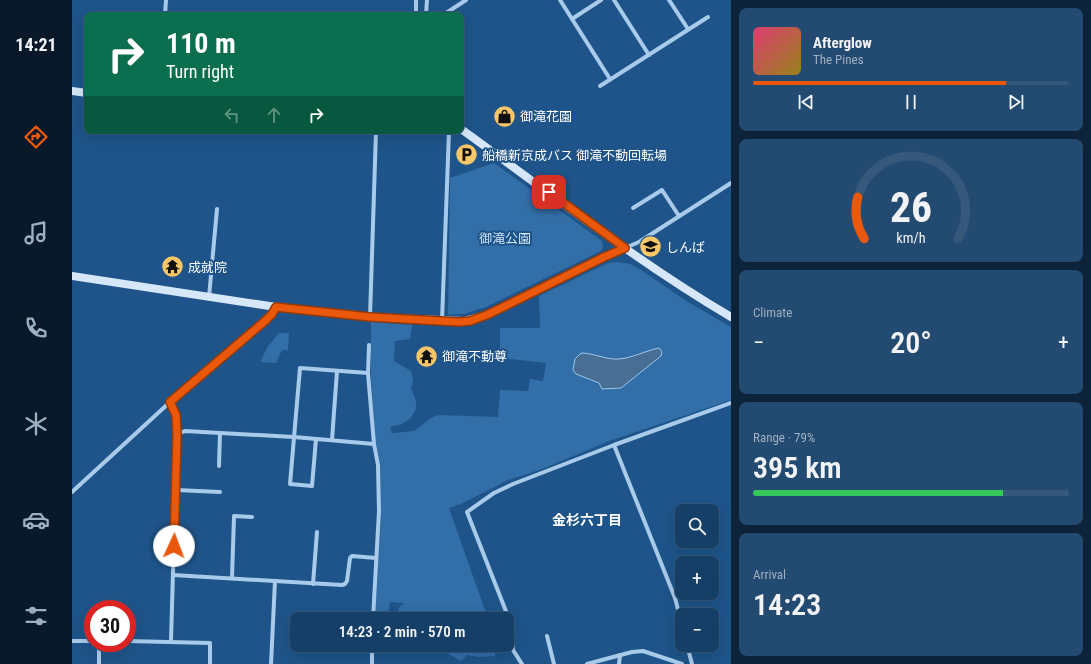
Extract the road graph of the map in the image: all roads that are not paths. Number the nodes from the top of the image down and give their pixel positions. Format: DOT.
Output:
graph roads {
  1 [pos="166,0"];
  2 [pos="416,0"];
  3 [pos="427,0"];
  4 [pos="466,0"];
  5 [pos="560,0"];
  6 [pos="602,0"];
  7 [pos="614,0"];
  8 [pos="669,0"];
  9 [pos="165,12"];
  10 [pos="416,12"];
  11 [pos="426,12"];
  12 [pos="448,12"];
  13 [pos="708,17"];
  14 [pos="572,18"];
  15 [pos="688,29"];
  16 [pos="649,55"];
  17 [pos="610,79"];
  18 [pos="600,86"];
  19 [pos="72,91"];
  20 [pos="84,93"];
  21 [pos="464,131"];
  22 [pos="376,134"];
  23 [pos="449,134"];
  24 [pos="731,183"];
  25 [pos="633,208"];
  26 [pos="217,209"];
  27 [pos="679,216"];
  28 [pos="625,248"];
  29 [pos="72,276"];
  30 [pos="209,297"];
  31 [pos="276,307"];
  32 [pos="370,317"];
  33 [pos="731,317"];
  34 [pos="442,321"];
  35 [pos="369,345"];
  36 [pos="336,371"];
  37 [pos="368,373"];
  38 [pos="170,402"];
  39 [pos="731,403"];
  40 [pos="220,433"];
  41 [pos="177,434"];
  42 [pos="294,437"];
  43 [pos="316,439"];
  44 [pos="332,440"];
  45 [pos="374,444"];
  46 [pos="614,445"];
  47 [pos="219,466"];
  48 [pos="176,490"];
  49 [pos="72,492"];
  50 [pos="220,492"];
  51 [pos="252,517"];
  52 [pos="317,532"];
  53 [pos="376,558"];
  54 [pos="173,575"];
  55 [pos="232,578"];
  56 [pos="275,581"];
  57 [pos="313,584"];
  58 [pos="678,608"];
  59 [pos="374,612"];
  60 [pos="547,636"];
  61 [pos="72,641"];
  62 [pos="84,641"];
  63 [pos="136,641"];
  64 [pos="171,642"];
  65 [pos="99,652"];
  66 [pos="372,652"];
  67 [pos="689,652"];
  68 [pos="620,655"];
  69 [pos="99,664"];
  70 [pos="210,664"];
  71 [pos="271,664"];
  72 [pos="372,664"];
  73 [pos="522,664"];
  74 [pos="554,664"];
  75 [pos="587,664"];
  76 [pos="619,664"];
  77 [pos="682,664"];
  78 [pos="692,664"];
  1 -- 9 [label="street"];
  2 -- 10 [label="street"];
  3 -- 11 [label="street"];
  4 -- 12 [label="street"];
  5 -- 14 [label="street"];
  6 -- 14 [label="street"];
  7 -- 16 [label="street"];
  8 -- 15 [label="street"];
  13 -- 15 [label="street"];
  14 -- 17 [label="street"];
  15 -- 16 [label="street"];
  16 -- 17 [label="street"];
  17 -- 18 [label="street"];
  19 -- 20 [label="street"];
  21 -- 28 [label="street"];
  22 -- 32 [label="street"];
  23 -- 34 [label="street"];
  24 -- 27 [label="street"];
  25 -- 27 [label="street"];
  26 -- 30 [label="street"];
  27 -- 28 [label="street"];
  28 -- 33 [label="street"];
  28 -- 34 [label="street"];
  29 -- 30 [label="street"];
  30 -- 31 [label="street"];
  31 -- 32 [label="street"];
  31 -- 38 [label="street"];
  32 -- 34 [label="street"];
  35 -- 37 [label="street"];
  36 -- 37 [label="street"];
  36 -- 42 [label="street"];
  36 -- 44 [label="street"];
  37 -- 45 [label="street"];
  38 -- 41 [label="street"];
  38 -- 49 [label="street"];
  39 -- 46 [label="street"];
  40 -- 41 [label="street"];
  40 -- 42 [label="street"];
  40 -- 47 [label="street"];
  41 -- 48 [label="street"];
  42 -- 43 [label="street"];
  42 -- 43 [label="street"];
  43 -- 44 [label="street"];
  44 -- 45 [label="street"];
  45 -- 53 [label="street"];
  46 -- 58 [label="street"];
  46 -- 73 [label="street"];
  48 -- 50 [label="street"];
  48 -- 54 [label="street"];
  51 -- 55 [label="street"];
  52 -- 57 [label="street"];
  53 -- 57 [label="street"];
  53 -- 59 [label="street"];
  54 -- 55 [label="street"];
  54 -- 64 [label="street"];
  55 -- 56 [label="street"];
  56 -- 57 [label="street"];
  56 -- 71 [label="street"];
  60 -- 74 [label="street"];
  61 -- 62 [label="street"];
  63 -- 64 [label="street"];
  64 -- 70 [label="street"];
  65 -- 69 [label="street"];
  66 -- 72 [label="street"];
  67 -- 78 [label="street"];
  68 -- 75 [label="street"];
  68 -- 76 [label="street"];
  68 -- 77 [label="street"];
}
